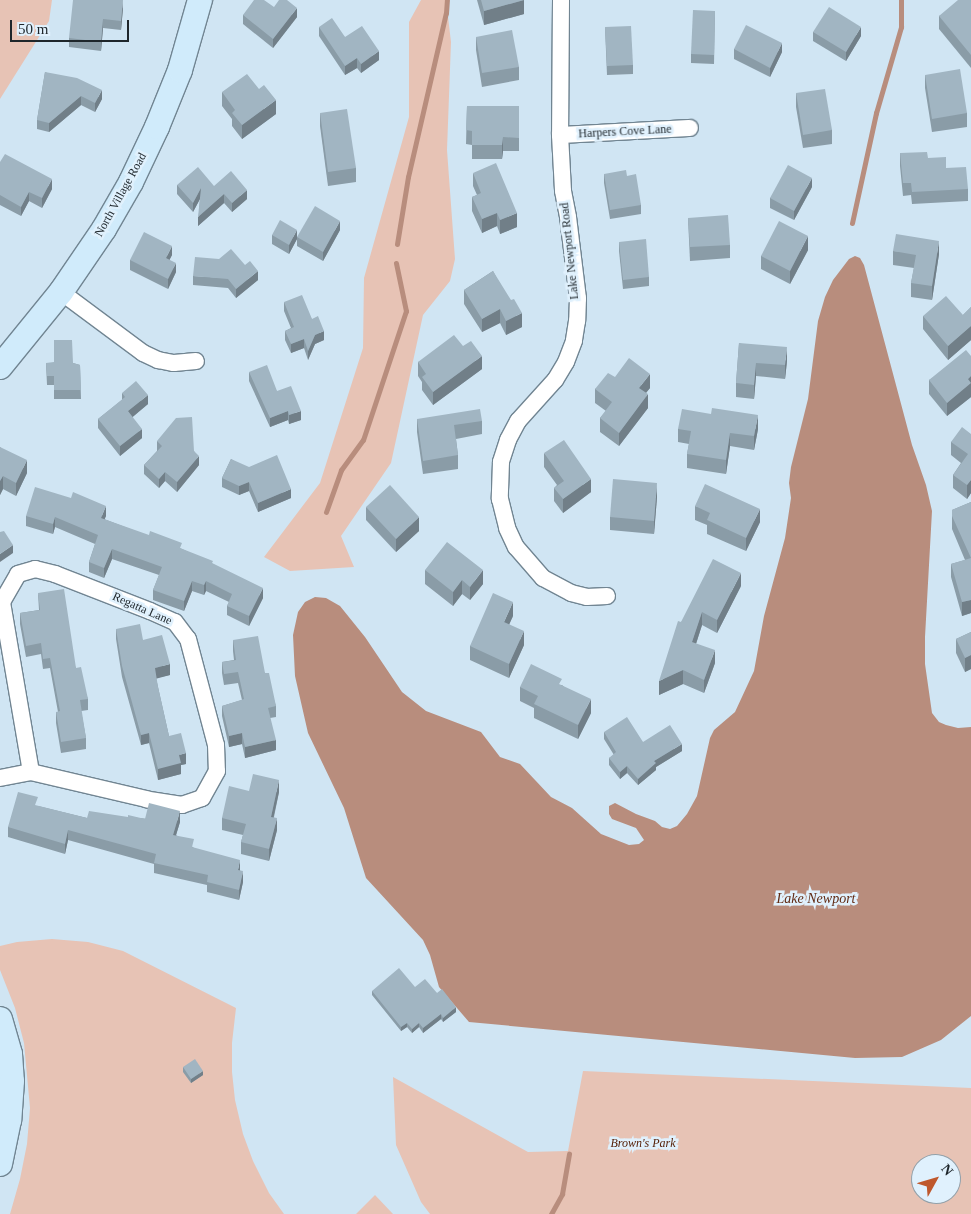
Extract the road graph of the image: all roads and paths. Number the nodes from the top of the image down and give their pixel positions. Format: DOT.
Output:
graph roads {
  1 [pos="200,0"];
  2 [pos="561,0"];
  3 [pos="690,128"];
  4 [pos="560,135"];
  5 [pos="61,292"];
  6 [pos="196,361"];
  7 [pos="0,367"];
  8 [pos="607,596"];
  9 [pos="31,772"];
  10 [pos="0,778"];
  11 [pos="0,1019"];
  12 [pos="0,1164"];
  1 -- 5 [label="street, North Village Road"];
  2 -- 4 [label="street, Lake Newport Road"];
  3 -- 4 [label="street, Harpers Cove Lane"];
  4 -- 8 [label="street, Lake Newport Road"];
  5 -- 6 [label="street"];
  5 -- 7 [label="street, North Village Road"];
  9 -- 9 [label="street, Regatta Lane"];
  9 -- 10 [label="street, Regatta Lane"];
  11 -- 12 [label="street"];
}
